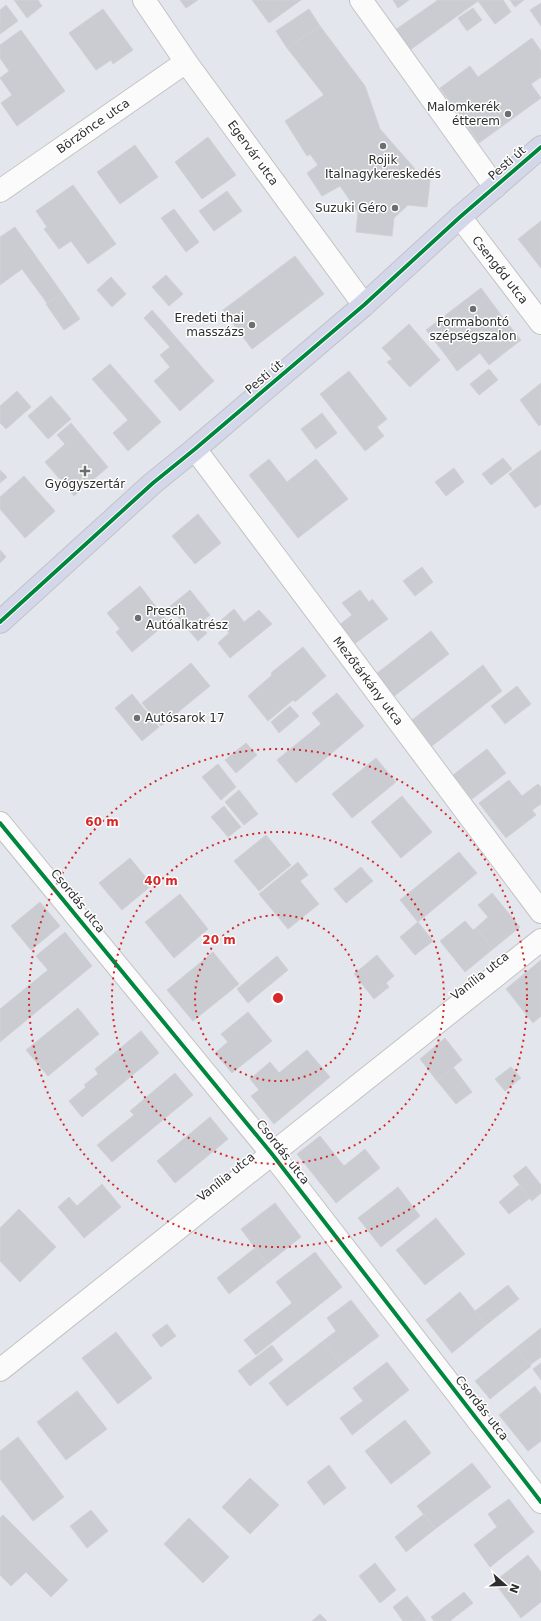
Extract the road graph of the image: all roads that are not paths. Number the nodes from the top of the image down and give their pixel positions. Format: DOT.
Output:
graph roads {
  1 [pos="144,0"];
  2 [pos="361,0"];
  3 [pos="186,62"];
  4 [pos="541,147"];
  5 [pos="495,188"];
  6 [pos="0,191"];
  7 [pos="460,217"];
  8 [pos="364,305"];
  9 [pos="541,323"];
  10 [pos="195,449"];
  11 [pos="0,622"];
  12 [pos="0,823"];
  13 [pos="541,912"];
  14 [pos="541,940"];
  15 [pos="272,1154"];
  16 [pos="0,1370"];
  17 [pos="541,1502"];
  1 -- 3 [label="street, Egervár utca"];
  2 -- 5 [label="street"];
  3 -- 6 [label="street, Börzönce utca"];
  3 -- 8 [label="street, Egervár utca"];
  4 -- 5 [label="main road, Pesti út"];
  5 -- 7 [label="main road, Pesti út"];
  7 -- 8 [label="main road, Pesti út"];
  7 -- 9 [label="street, Csengőd utca"];
  8 -- 10 [label="main road, Pesti út"];
  10 -- 11 [label="main road, Pesti út"];
  10 -- 13 [label="street, Mezőtárkány utca"];
  12 -- 15 [label="street, Csordás utca"];
  14 -- 15 [label="street, Vanília utca"];
  15 -- 16 [label="street, Vanília utca"];
  15 -- 17 [label="street, Csordás utca"];
}
